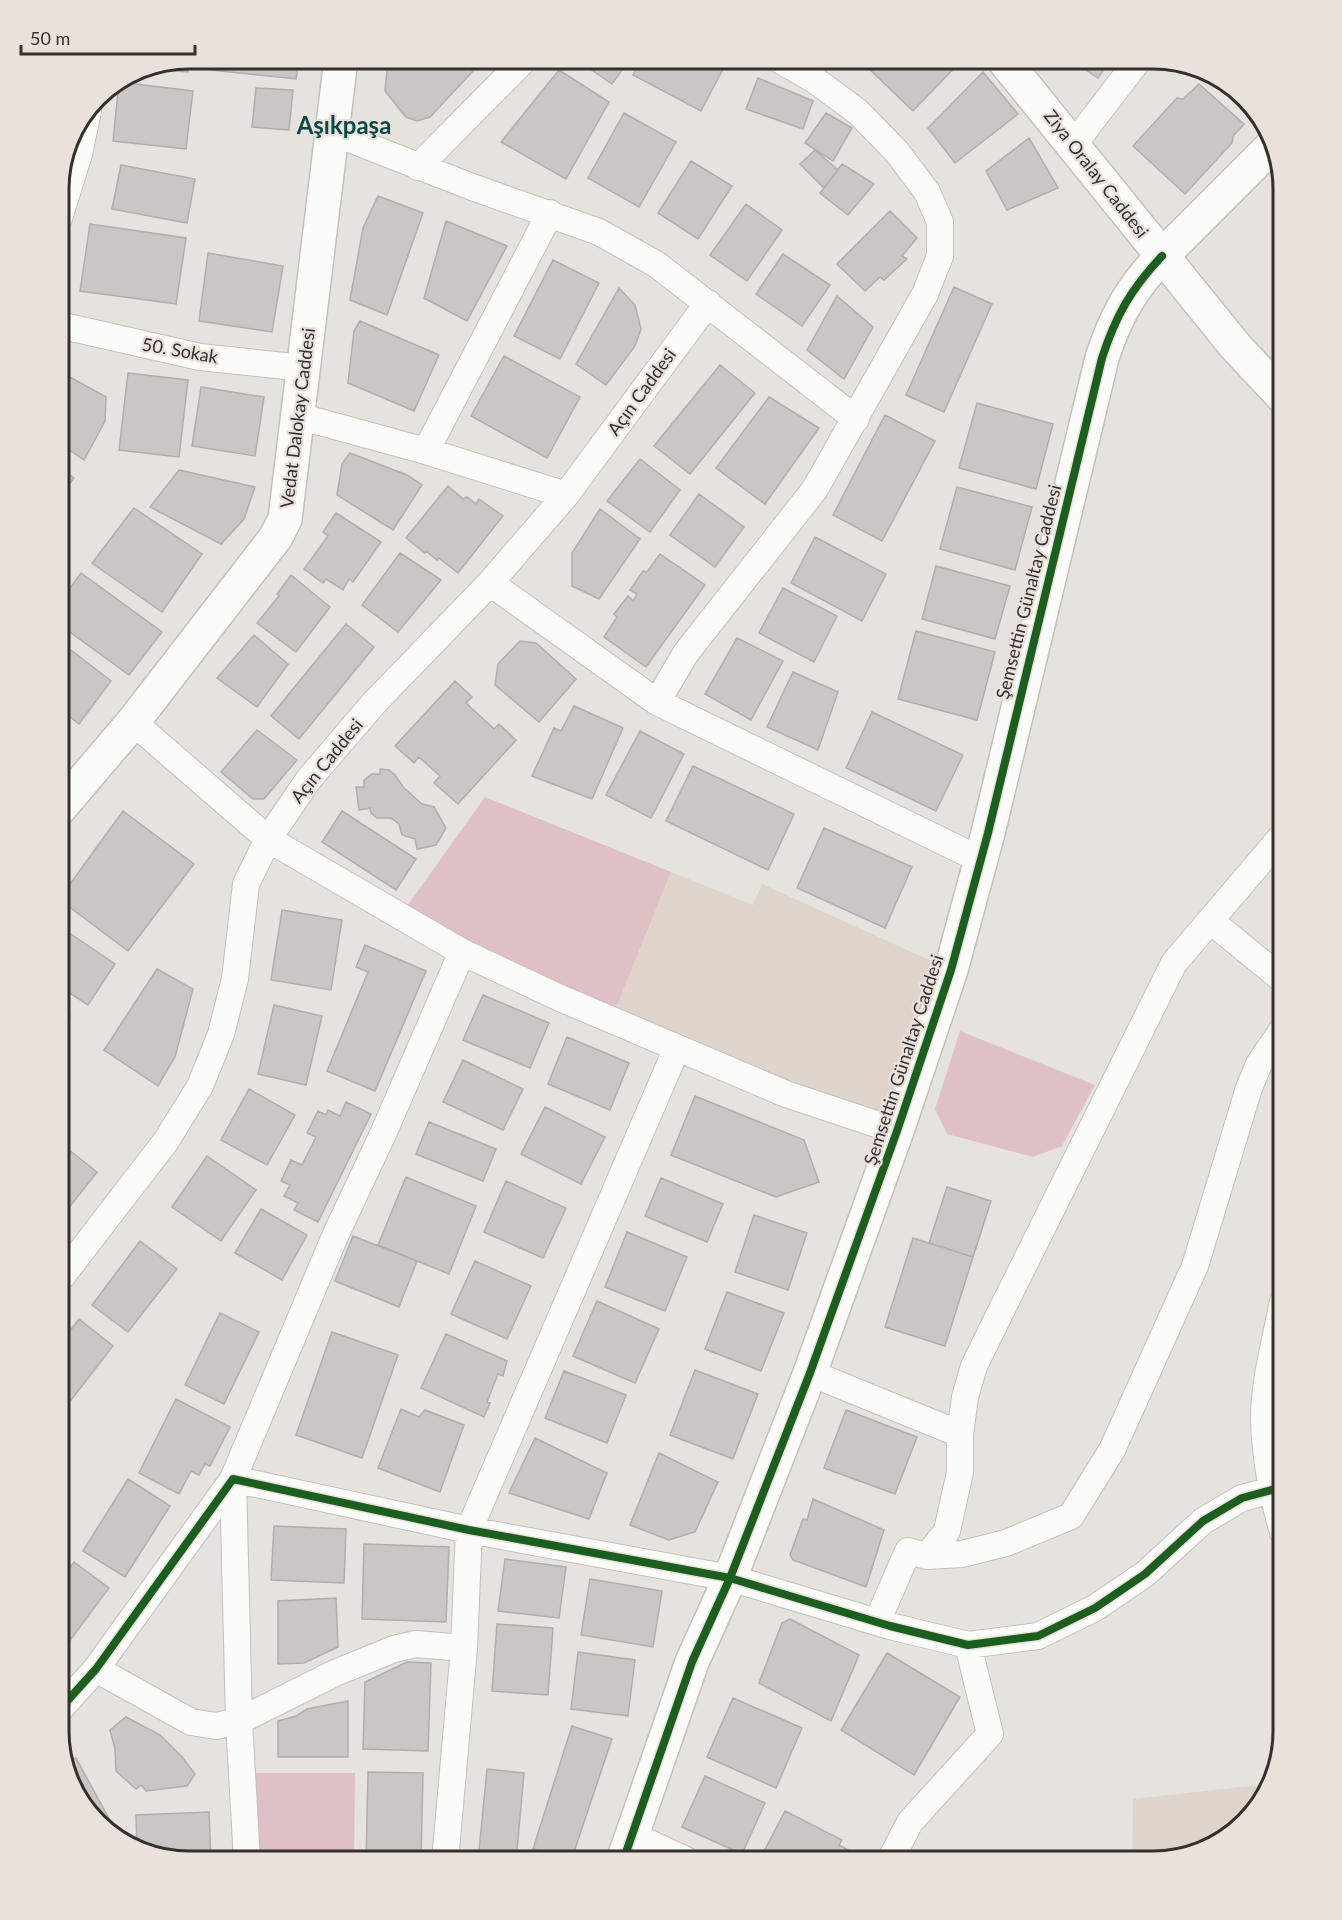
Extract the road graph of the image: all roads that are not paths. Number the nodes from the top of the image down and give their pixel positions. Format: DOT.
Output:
graph roads {
  1 [pos="340,69"];
  2 [pos="515,69"];
  3 [pos="795,69"];
  4 [pos="1011,69"];
  5 [pos="1131,69"];
  6 [pos="83,133"];
  7 [pos="334,133"];
  8 [pos="1074,144"];
  9 [pos="1267,151"];
  10 [pos="418,167"];
  11 [pos="69,184"];
  12 [pos="550,213"];
  13 [pos="1162,256"];
  14 [pos="708,303"];
  15 [pos="69,327"];
  16 [pos="304,368"];
  17 [pos="1273,386"];
  18 [pos="298,416"];
  19 [pos="856,419"];
  20 [pos="426,451"];
  21 [pos="566,495"];
  22 [pos="490,583"];
  23 [pos="657,702"];
  24 [pos="133,722"];
  25 [pos="69,797"];
  26 [pos="268,839"];
  27 [pos="1273,848"];
  28 [pos="981,860"];
  29 [pos="1212,922"];
  30 [pos="462,952"];
  31 [pos="1273,971"];
  32 [pos="1273,1044"];
  33 [pos="677,1048"];
  34 [pos="897,1131"];
  35 [pos="69,1267"];
  36 [pos="1273,1353"];
  37 [pos="810,1373"];
  38 [pos="960,1434"];
  39 [pos="1273,1466"];
  40 [pos="232,1479"];
  41 [pos="1273,1489"];
  42 [pos="469,1530"];
  43 [pos="927,1556"];
  44 [pos="730,1578"];
  45 [pos="877,1622"];
  46 [pos="968,1645"];
  47 [pos="464,1648"];
  48 [pos="96,1670"];
  49 [pos="69,1698"];
  50 [pos="239,1721"];
  51 [pos="628,1848"];
  52 [pos="246,1851"];
  53 [pos="446,1851"];
  54 [pos="895,1851"];
  1 -- 7 [label="street, Vedat Dalokay Caddesi"];
  2 -- 10 [label="street"];
  3 -- 19 [label="street"];
  4 -- 8 [label="street, Ziya Oralay Caddesi"];
  5 -- 8 [label="street"];
  6 -- 11 [label="street"];
  7 -- 10 [label="street"];
  7 -- 16 [label="street, Vedat Dalokay Caddesi"];
  8 -- 13 [label="street, Ziya Oralay Caddesi"];
  9 -- 13 [label="street, Şemsettin Günaltay Caddesi"];
  10 -- 12 [label="street"];
  12 -- 14 [label="street"];
  12 -- 20 [label="street"];
  13 -- 17 [label="street, Ziya Oralay Caddesi"];
  13 -- 28 [label="street, Şemsettin Günaltay Caddesi"];
  14 -- 19 [label="street"];
  14 -- 21 [label="street, Açın Caddesi"];
  15 -- 16 [label="street, 50. Sokak"];
  16 -- 18 [label="street, Vedat Dalokay Caddesi"];
  18 -- 20 [label="street"];
  18 -- 24 [label="street, Vedat Dalokay Caddesi"];
  19 -- 23 [label="street"];
  20 -- 21 [label="street"];
  21 -- 22 [label="street, Açın Caddesi"];
  22 -- 23 [label="street"];
  22 -- 26 [label="street, Açın Caddesi"];
  23 -- 28 [label="street"];
  24 -- 25 [label="street, Vedat Dalokay Caddesi"];
  24 -- 26 [label="street"];
  26 -- 30 [label="street"];
  26 -- 35 [label="street, Açın Caddesi"];
  27 -- 29 [label="street"];
  28 -- 34 [label="street, Şemsettin Günaltay Caddesi"];
  29 -- 31 [label="street"];
  29 -- 38 [label="street"];
  30 -- 33 [label="street"];
  30 -- 40 [label="street"];
  32 -- 43 [label="street"];
  33 -- 34 [label="street"];
  33 -- 42 [label="street"];
  34 -- 37 [label="street, Şemsettin Günaltay Caddesi"];
  36 -- 39 [label="street"];
  37 -- 38 [label="street"];
  37 -- 44 [label="street, Şemsettin Günaltay Caddesi"];
  38 -- 43 [label="street"];
  40 -- 42 [label="street"];
  40 -- 48 [label="street"];
  40 -- 50 [label="street"];
  41 -- 46 [label="street"];
  42 -- 44 [label="street"];
  42 -- 47 [label="street"];
  43 -- 45 [label="street"];
  44 -- 45 [label="street"];
  44 -- 51 [label="street, Şemsettin Günaltay Caddesi"];
  45 -- 46 [label="street"];
  46 -- 54 [label="street"];
  47 -- 50 [label="street"];
  47 -- 53 [label="street"];
  48 -- 49 [label="street"];
  48 -- 50 [label="street"];
  50 -- 52 [label="street"];
}
